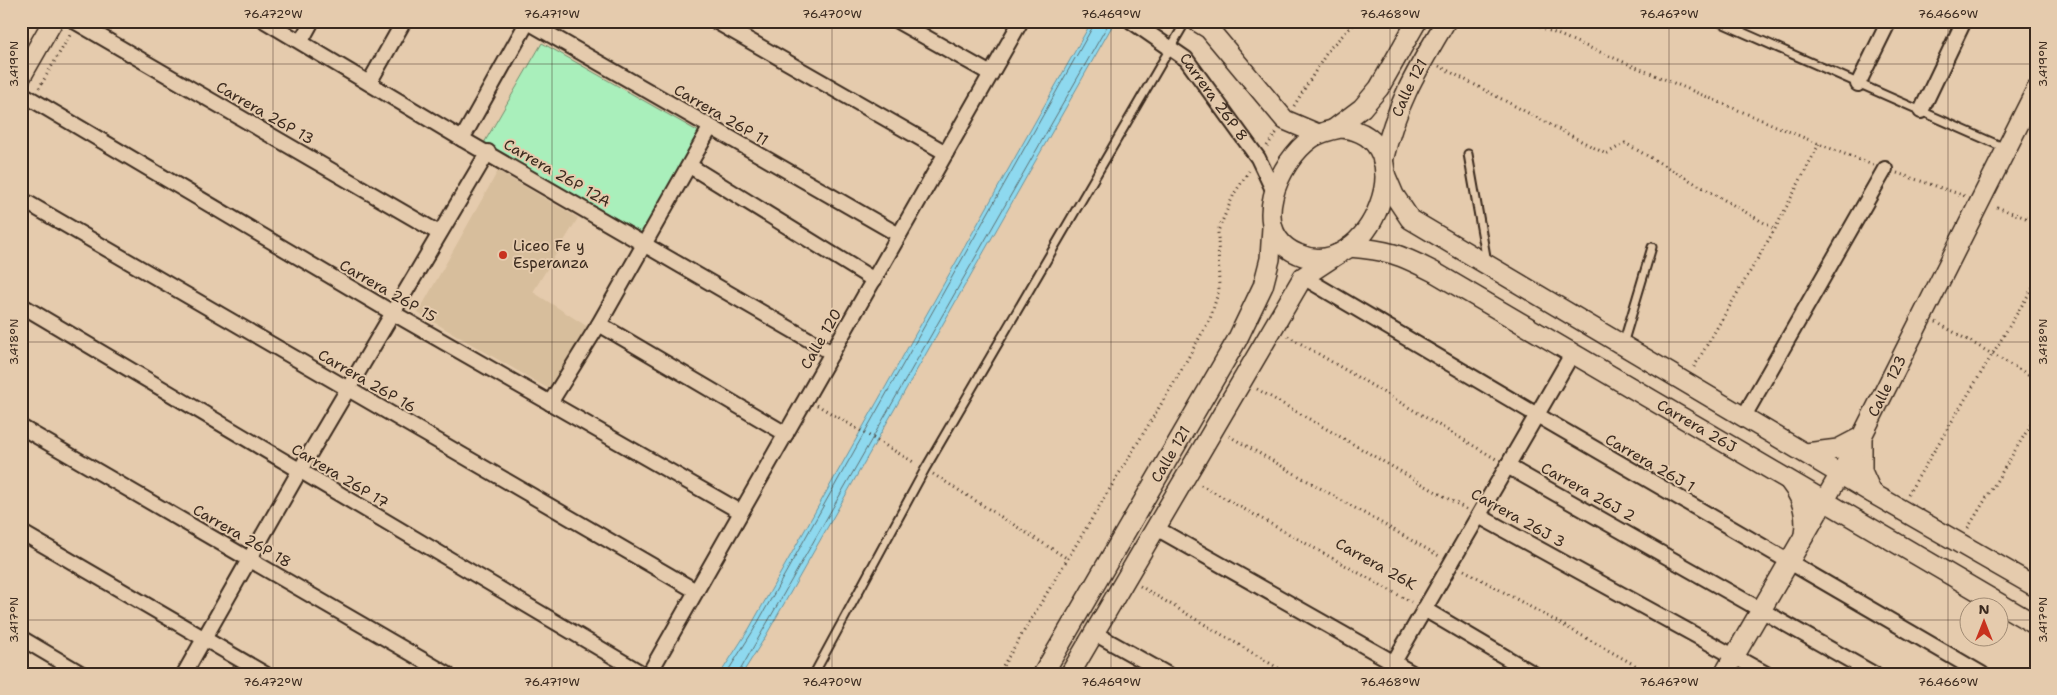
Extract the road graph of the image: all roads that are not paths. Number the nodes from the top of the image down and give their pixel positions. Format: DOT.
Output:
graph roads {
  1 [pos="53,21"];
  2 [pos="265,21"];
  3 [pos="312,21"];
  4 [pos="404,21"];
  5 [pos="528,21"];
  6 [pos="716,21"];
  7 [pos="897,21"];
  8 [pos="1021,21"];
  9 [pos="1186,21"];
  10 [pos="1196,21"];
  11 [pos="1417,21"];
  12 [pos="1446,21"];
  13 [pos="1717,21"];
  14 [pos="1889,21"];
  15 [pos="1964,21"];
  16 [pos="76,22"];
  17 [pos="1132,22"];
  18 [pos="300,41"];
  19 [pos="1171,49"];
  20 [pos="991,74"];
  21 [pos="21,77"];
  22 [pos="369,83"];
  23 [pos="1858,84"];
  24 [pos="2036,90"];
  25 [pos="27,96"];
  26 [pos="1921,111"];
  27 [pos="710,128"];
  28 [pos="1326,132"];
  29 [pos="462,139"];
  30 [pos="2006,149"];
  31 [pos="488,152"];
  32 [pos="946,153"];
  33 [pos="1468,154"];
  34 [pos="690,166"];
  35 [pos="1384,168"];
  36 [pos="1885,169"];
  37 [pos="1274,194"];
  38 [pos="21,199"];
  39 [pos="1272,227"];
  40 [pos="439,232"];
  41 [pos="899,235"];
  42 [pos="644,243"];
  43 [pos="1652,247"];
  44 [pos="1344,250"];
  45 [pos="1487,264"];
  46 [pos="1303,277"];
  47 [pos="874,280"];
  48 [pos="21,305"];
  49 [pos="393,313"];
  50 [pos="599,324"];
  51 [pos="1623,344"];
  52 [pos="832,353"];
  53 [pos="1572,354"];
  54 [pos="348,389"];
  55 [pos="550,403"];
  56 [pos="1537,415"];
  57 [pos="1744,416"];
  58 [pos="21,426"];
  59 [pos="786,434"];
  60 [pos="1862,436"];
  61 [pos="1806,453"];
  62 [pos="1507,466"];
  63 [pos="300,470"];
  64 [pos="1841,474"];
  65 [pos="1789,481"];
  66 [pos="1872,493"];
  67 [pos="1824,502"];
  68 [pos="741,512"];
  69 [pos="1479,516"];
  70 [pos="1857,522"];
  71 [pos="1156,528"];
  72 [pos="21,532"];
  73 [pos="1804,536"];
  74 [pos="250,559"];
  75 [pos="1789,562"];
  76 [pos="2036,587"];
  77 [pos="696,591"];
  78 [pos="1424,609"];
  79 [pos="1762,609"];
  80 [pos="2036,625"];
  81 [pos="1094,633"];
  82 [pos="21,638"];
  83 [pos="204,638"];
  84 [pos="1735,655"];
  85 [pos="1391,668"];
  86 [pos="82,674"];
  87 [pos="184,674"];
  88 [pos="265,674"];
  89 [pos="446,674"];
  90 [pos="643,674"];
  91 [pos="649,674"];
  92 [pos="814,674"];
  93 [pos="1043,674"];
  94 [pos="1070,674"];
  95 [pos="1167,674"];
  96 [pos="1414,674"];
  97 [pos="1534,674"];
  98 [pos="1724,674"];
  99 [pos="1766,674"];
  100 [pos="1874,674"];
  101 [pos="1982,674"];
  1 -- 21 [label="street"];
  2 -- 18 [label="street, Carrera 26P 12A"];
  3 -- 18 [label="street"];
  4 -- 22 [label="street"];
  5 -- 27 [label="street, Carrera 26P 11"];
  5 -- 29 [label="street"];
  6 -- 32 [label="street"];
  7 -- 20 [label="street"];
  8 -- 20 [label="street, Calle 120"];
  9 -- 19 [label="lane"];
  10 -- 28 [label="street"];
  11 -- 28 [label="street, Calle 121"];
  12 -- 35 [label="street, Calle 121"];
  13 -- 23 [label="lane"];
  14 -- 23 [label="street"];
  15 -- 26 [label="street"];
  16 -- 40 [label="street, Carrera 26P 13"];
  17 -- 19 [label="street, Carrera 26P 8"];
  18 -- 22 [label="street, Carrera 26P 12A"];
  19 -- 37 [label="street, Carrera 26P 8"];
  19 -- 92 [label="lane"];
  20 -- 32 [label="street, Calle 120"];
  22 -- 29 [label="street, Carrera 26P 12A"];
  23 -- 26 [label="lane"];
  24 -- 30 [label="street, Calle 123"];
  25 -- 49 [label="street, Carrera 26P 15"];
  26 -- 30 [label="lane"];
  27 -- 34 [label="street"];
  27 -- 41 [label="street, Carrera 26P 11"];
  28 -- 35 [label="street"];
  28 -- 37 [label="street"];
  29 -- 31 [label="street, Carrera 26P 12A"];
  30 -- 60 [label="street, Calle 123"];
  31 -- 40 [label="street"];
  31 -- 42 [label="street, Carrera 26P 12A"];
  32 -- 41 [label="street, Calle 120"];
  33 -- 45 [label="lane"];
  34 -- 42 [label="street"];
  34 -- 47 [label="street"];
  35 -- 44 [label="street"];
  35 -- 45 [label="street"];
  36 -- 57 [label="street"];
  37 -- 39 [label="street"];
  38 -- 54 [label="street, Carrera 26P 16"];
  39 -- 44 [label="street"];
  39 -- 93 [label="street, Calle 121"];
  40 -- 49 [label="street"];
  41 -- 47 [label="street, Calle 120"];
  42 -- 50 [label="street"];
  42 -- 52 [label="street, Carrera 26P 12A"];
  43 -- 51 [label="lane"];
  44 -- 46 [label="street, Calle 121"];
  44 -- 53 [label="street, Carrera 26J"];
  45 -- 51 [label="street"];
  46 -- 56 [label="street, Carrera 26J 1"];
  46 -- 71 [label="street, Calle 121"];
  47 -- 52 [label="street, Calle 120"];
  48 -- 63 [label="street, Carrera 26P 17"];
  49 -- 54 [label="street"];
  49 -- 55 [label="street, Carrera 26P 15"];
  50 -- 55 [label="street"];
  50 -- 59 [label="street"];
  51 -- 57 [label="street"];
  52 -- 59 [label="street, Calle 120"];
  53 -- 56 [label="street"];
  53 -- 65 [label="street, Carrera 26J"];
  54 -- 63 [label="street"];
  54 -- 77 [label="street, Carrera 26P 16"];
  55 -- 68 [label="street, Carrera 26P 15"];
  56 -- 62 [label="street"];
  56 -- 75 [label="street, Carrera 26J 1"];
  57 -- 61 [label="street"];
  58 -- 74 [label="street, Carrera 26P 18"];
  59 -- 68 [label="street, Calle 120"];
  60 -- 61 [label="street"];
  60 -- 64 [label="street, Calle 123"];
  60 -- 66 [label="street"];
  61 -- 64 [label="street"];
  62 -- 69 [label="street"];
  62 -- 79 [label="street, Carrera 26J 2"];
  63 -- 74 [label="street"];
  63 -- 90 [label="street, Carrera 26P 17"];
  64 -- 66 [label="street"];
  64 -- 67 [label="street, Calle 123"];
  65 -- 67 [label="street, Carrera 26J"];
  65 -- 73 [label="street"];
  66 -- 76 [label="street"];
  67 -- 70 [label="street, Carrera 26J"];
  67 -- 73 [label="street, Calle 123"];
  68 -- 77 [label="street, Calle 120"];
  69 -- 78 [label="street"];
  69 -- 84 [label="street, Carrera 26J 3"];
  70 -- 73 [label="street"];
  70 -- 80 [label="street, Carrera 26J"];
  71 -- 81 [label="street, Calle 121"];
  71 -- 85 [label="street"];
  72 -- 83 [label="street"];
  73 -- 75 [label="street, Calle 123"];
  74 -- 83 [label="street"];
  74 -- 89 [label="street, Carrera 26P 18"];
  75 -- 79 [label="street, Calle 123"];
  75 -- 101 [label="street, Carrera 26J 1"];
  77 -- 91 [label="street, Calle 120"];
  78 -- 85 [label="street"];
  78 -- 97 [label="street, Carrera 26K"];
  79 -- 84 [label="street, Calle 123"];
  79 -- 100 [label="street, Carrera 26J 2"];
  81 -- 94 [label="street, Calle 121"];
  81 -- 95 [label="street"];
  82 -- 86 [label="street"];
  83 -- 87 [label="street"];
  83 -- 88 [label="street"];
  84 -- 98 [label="street, Calle 123"];
  84 -- 99 [label="street, Carrera 26J 3"];
  85 -- 96 [label="street"];
}
